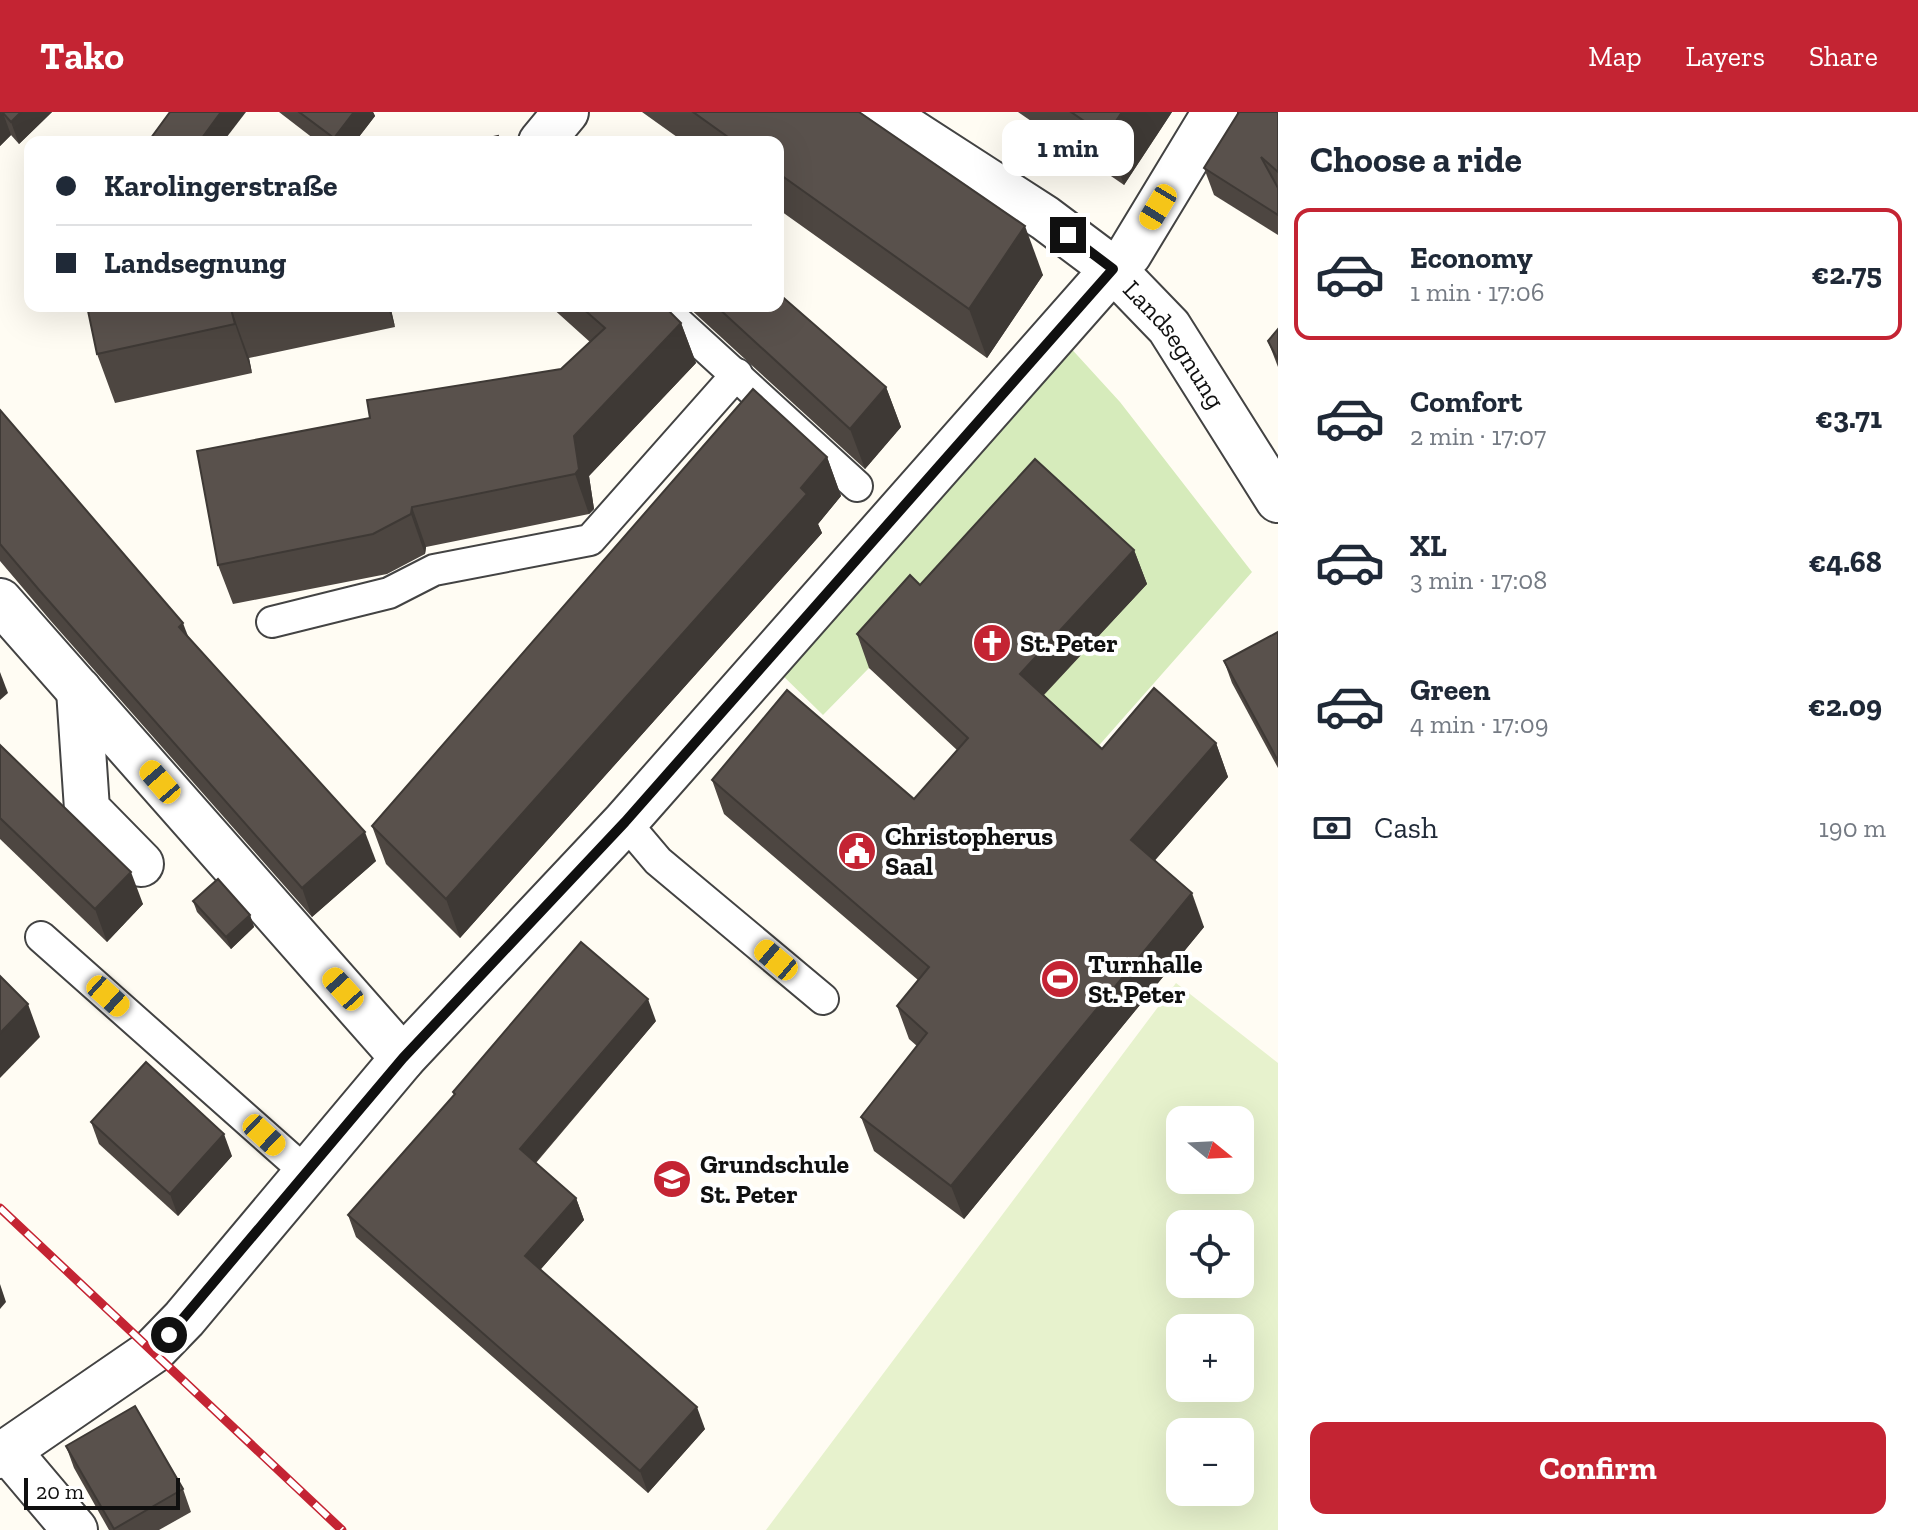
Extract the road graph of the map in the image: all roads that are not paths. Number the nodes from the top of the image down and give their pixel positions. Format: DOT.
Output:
graph roads {
  1 [pos="566,112"];
  2 [pos="881,112"];
  3 [pos="1215,112"];
  4 [pos="546,136"];
  5 [pos="1113,269"];
  6 [pos="667,312"];
  7 [pos="737,374"];
  8 [pos="857,486"];
  9 [pos="1278,500"];
  10 [pos="0,601"];
  11 [pos="272,622"];
  12 [pos="79,690"];
  13 [pos="625,822"];
  14 [pos="141,864"];
  15 [pos="41,937"];
  16 [pos="823,999"];
  17 [pos="403,1058"];
  18 [pos="307,1173"];
  19 [pos="4,1454"];
  20 [pos="75,1530"];
  1 -- 4 [label="street"];
  2 -- 5 [label="street, Landsegnung"];
  3 -- 5 [label="street"];
  5 -- 9 [label="street, Landsegnung"];
  5 -- 13 [label="street"];
  6 -- 7 [label="lane"];
  7 -- 8 [label="lane"];
  7 -- 11 [label="lane"];
  10 -- 12 [label="street"];
  12 -- 14 [label="street"];
  12 -- 17 [label="street"];
  13 -- 16 [label="lane"];
  13 -- 17 [label="street"];
  15 -- 18 [label="lane"];
  17 -- 18 [label="street"];
  18 -- 19 [label="street"];
  19 -- 20 [label="street"];
}
